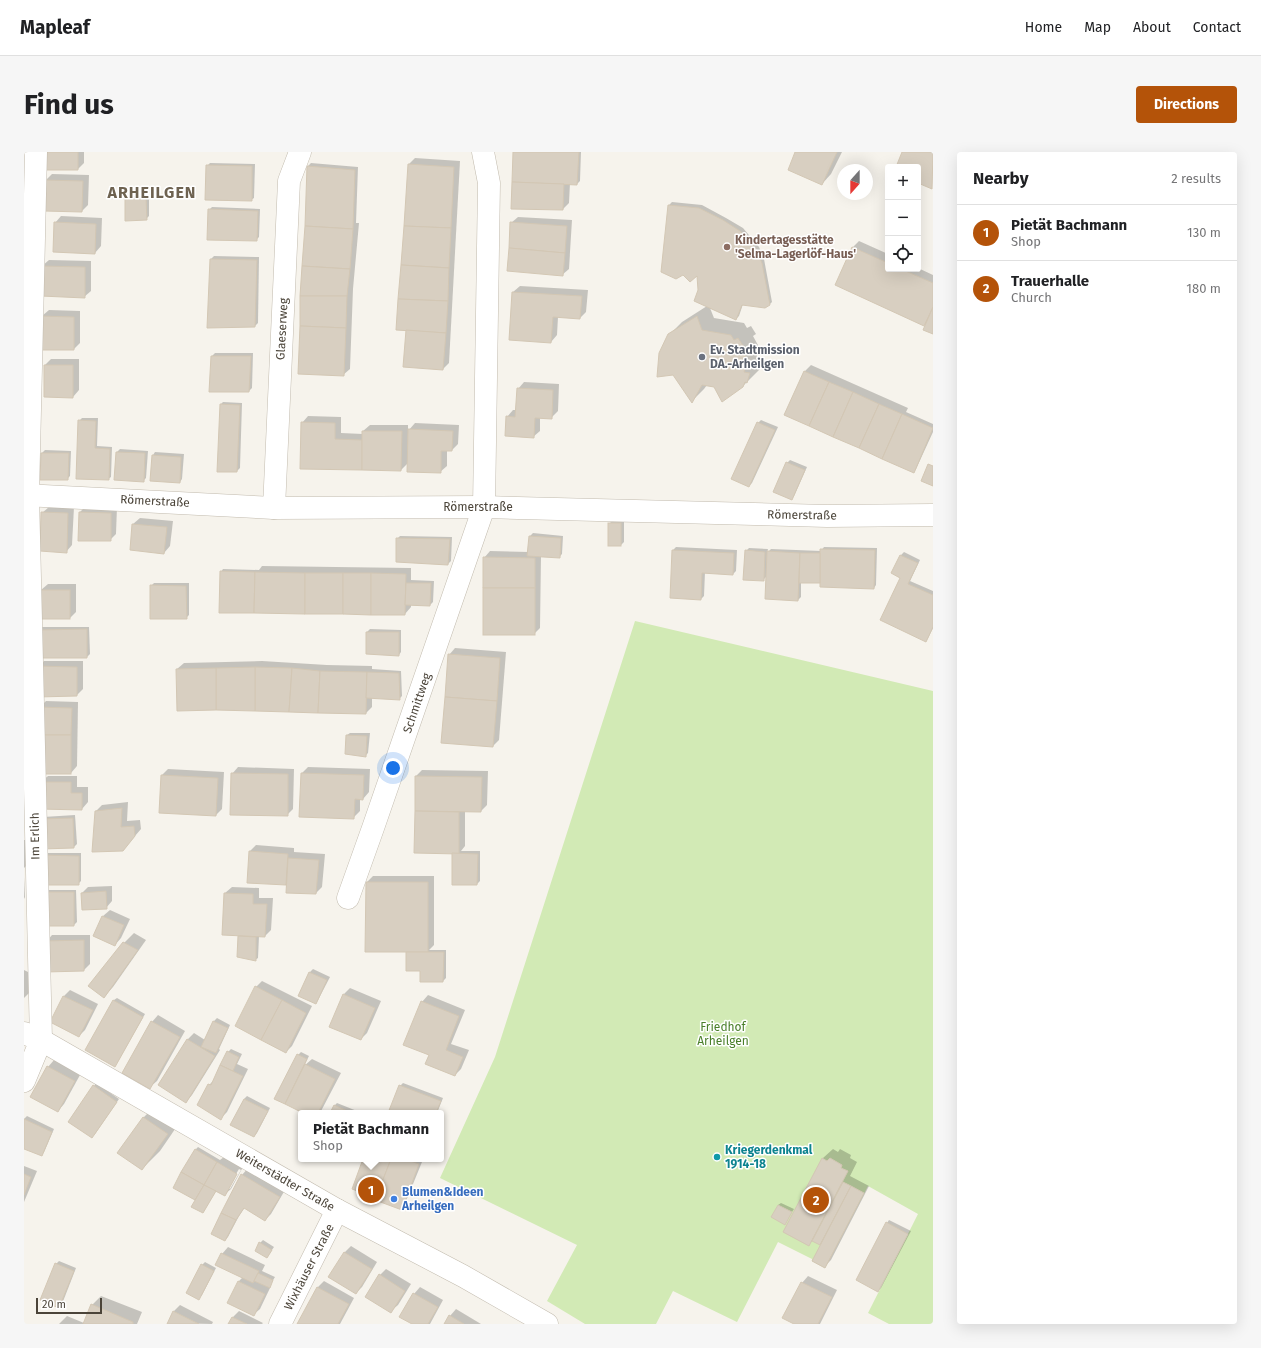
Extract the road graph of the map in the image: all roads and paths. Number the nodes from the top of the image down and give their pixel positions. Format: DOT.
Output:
graph roads {
  1 [pos="36,152"];
  2 [pos="300,152"];
  3 [pos="483,152"];
  4 [pos="26,494"];
  5 [pos="484,507"];
  6 [pos="274,508"];
  7 [pos="933,515"];
  8 [pos="348,898"];
  9 [pos="33,1037"];
  10 [pos="24,1081"];
  11 [pos="337,1210"];
  12 [pos="280,1324"];
  13 [pos="547,1324"];
  1 -- 4 [label="street, Im Erlich"];
  2 -- 6 [label="street, Glaeserweg"];
  3 -- 5 [label="street"];
  4 -- 6 [label="street, Römerstraße"];
  4 -- 9 [label="street, Im Erlich"];
  5 -- 6 [label="street, Römerstraße"];
  5 -- 7 [label="street, Römerstraße"];
  5 -- 8 [label="street, Schmittweg"];
  9 -- 10 [label="street"];
  9 -- 11 [label="street, Weiterstädter Straße"];
  11 -- 12 [label="street, Wixhäuser Straße"];
  11 -- 13 [label="street, Weiterstädter Straße"];
}
